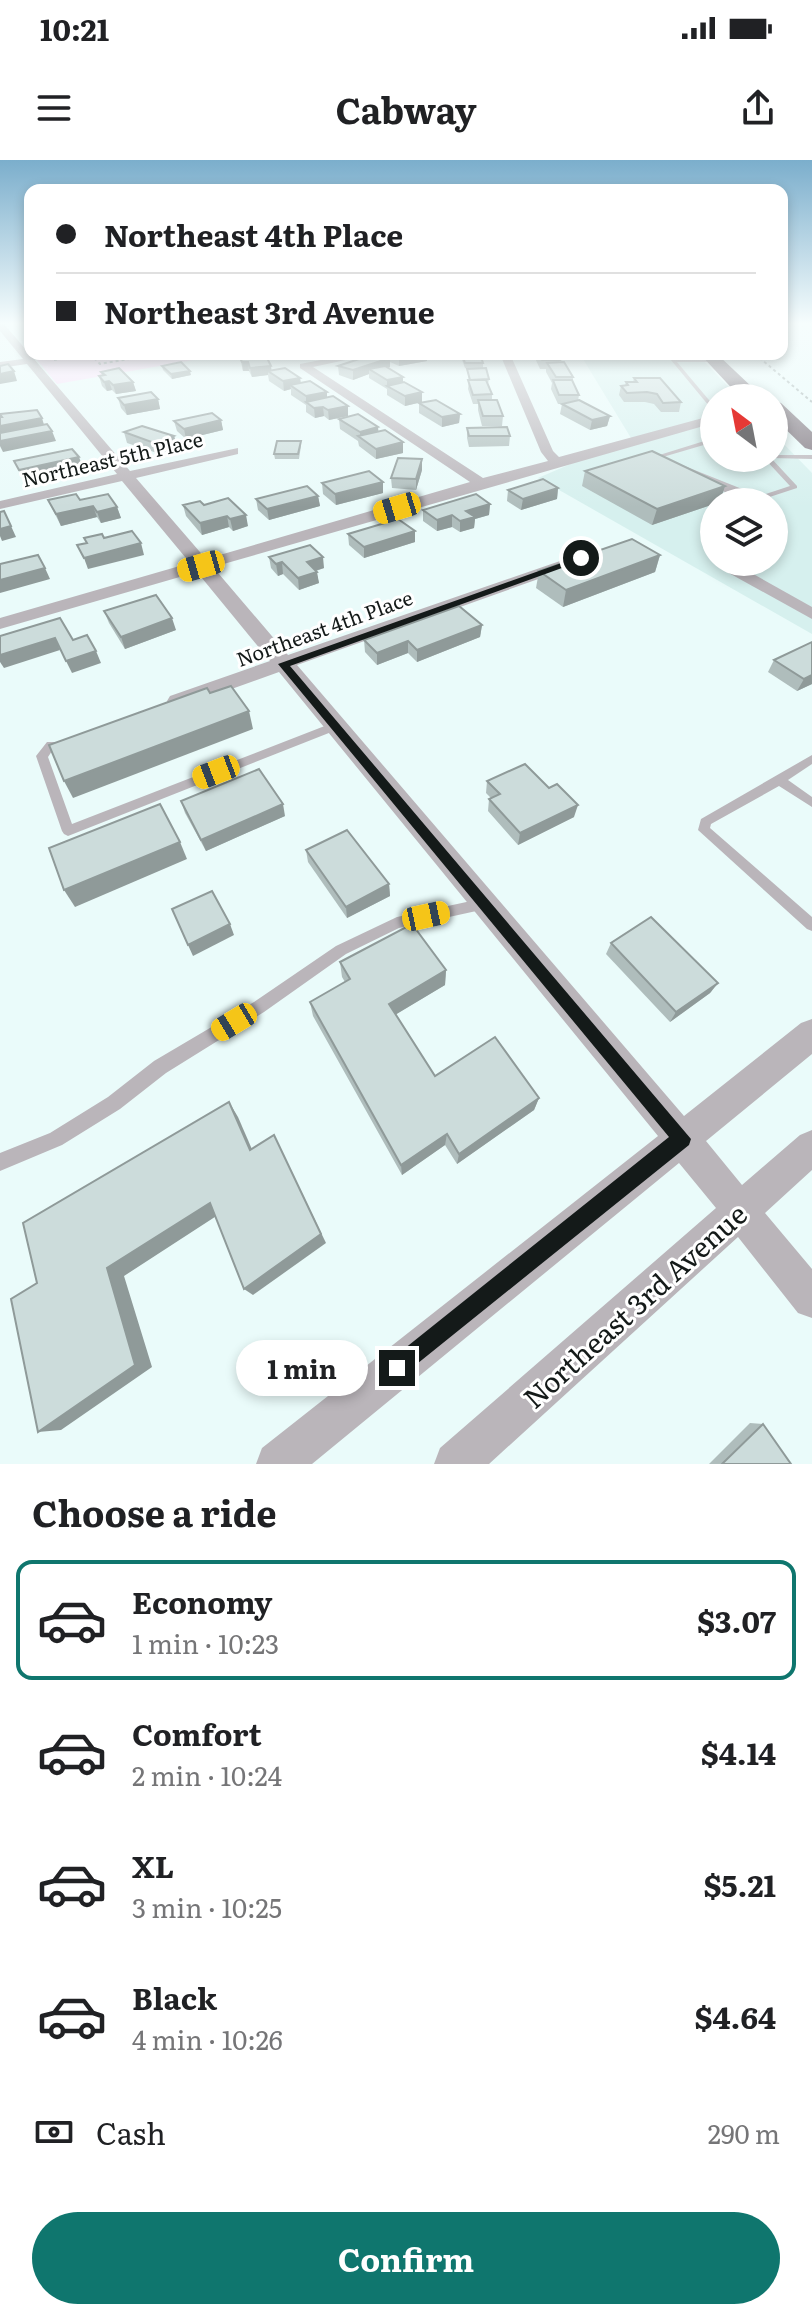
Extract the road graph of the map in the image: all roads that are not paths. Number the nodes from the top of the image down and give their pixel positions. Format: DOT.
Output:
graph roads {
  1 [pos="55,385"];
  2 [pos="333,385"];
  3 [pos="518,385"];
  4 [pos="788,421"];
  5 [pos="700,423"];
  6 [pos="626,443"];
  7 [pos="700,444"];
  8 [pos="812,444"];
  9 [pos="233,451"];
  10 [pos="656,457"];
  11 [pos="788,457"];
  12 [pos="812,457"];
  13 [pos="556,462"];
  14 [pos="781,472"];
  15 [pos="124,476"];
  16 [pos="481,483"];
  17 [pos="729,488"];
  18 [pos="788,489"];
  19 [pos="0,505"];
  20 [pos="581,558"];
  21 [pos="201,566"];
  22 [pos="745,576"];
  23 [pos="812,614"];
  24 [pos="0,624"];
  25 [pos="284,664"];
  26 [pos="152,710"];
  27 [pos="335,726"];
  28 [pos="58,743"];
  29 [pos="812,759"];
  30 [pos="780,780"];
  31 [pos="812,803"];
  32 [pos="485,904"];
  33 [pos="812,925"];
  34 [pos="812,1034"];
  35 [pos="682,1139"];
  36 [pos="812,1147"];
  37 [pos="0,1162"];
  38 [pos="740,1210"];
  39 [pos="812,1299"];
  40 [pos="278,1464"];
  41 [pos="456,1464"];
  1 -- 15 [label="street"];
  2 -- 16 [label="street"];
  3 -- 13 [label="street"];
  4 -- 8 [label="highway"];
  5 -- 6 [label="street"];
  6 -- 10 [label="street"];
  6 -- 13 [label="street"];
  7 -- 10 [label="lane"];
  9 -- 15 [label="street, Northeast 5th Place"];
  10 -- 17 [label="street"];
  11 -- 12 [label="lane"];
  13 -- 16 [label="street"];
  14 -- 18 [label="lane"];
  15 -- 19 [label="street, Northeast 5th Place"];
  15 -- 21 [label="street"];
  16 -- 21 [label="street"];
  20 -- 25 [label="street, Northeast 4th Place"];
  21 -- 24 [label="street"];
  21 -- 25 [label="street"];
  22 -- 23 [label="street"];
  25 -- 26 [label="street, Northeast 4th Place"];
  25 -- 27 [label="street"];
  27 -- 28 [label="lane"];
  27 -- 32 [label="street"];
  29 -- 30 [label="lane"];
  30 -- 31 [label="lane"];
  30 -- 33 [label="lane"];
  32 -- 35 [label="street"];
  32 -- 37 [label="lane"];
  34 -- 35 [label="street"];
  35 -- 38 [label="street"];
  35 -- 40 [label="street"];
  36 -- 38 [label="street, Northeast 3rd Avenue"];
  38 -- 39 [label="street"];
  38 -- 41 [label="street, Northeast 3rd Avenue"];
}
